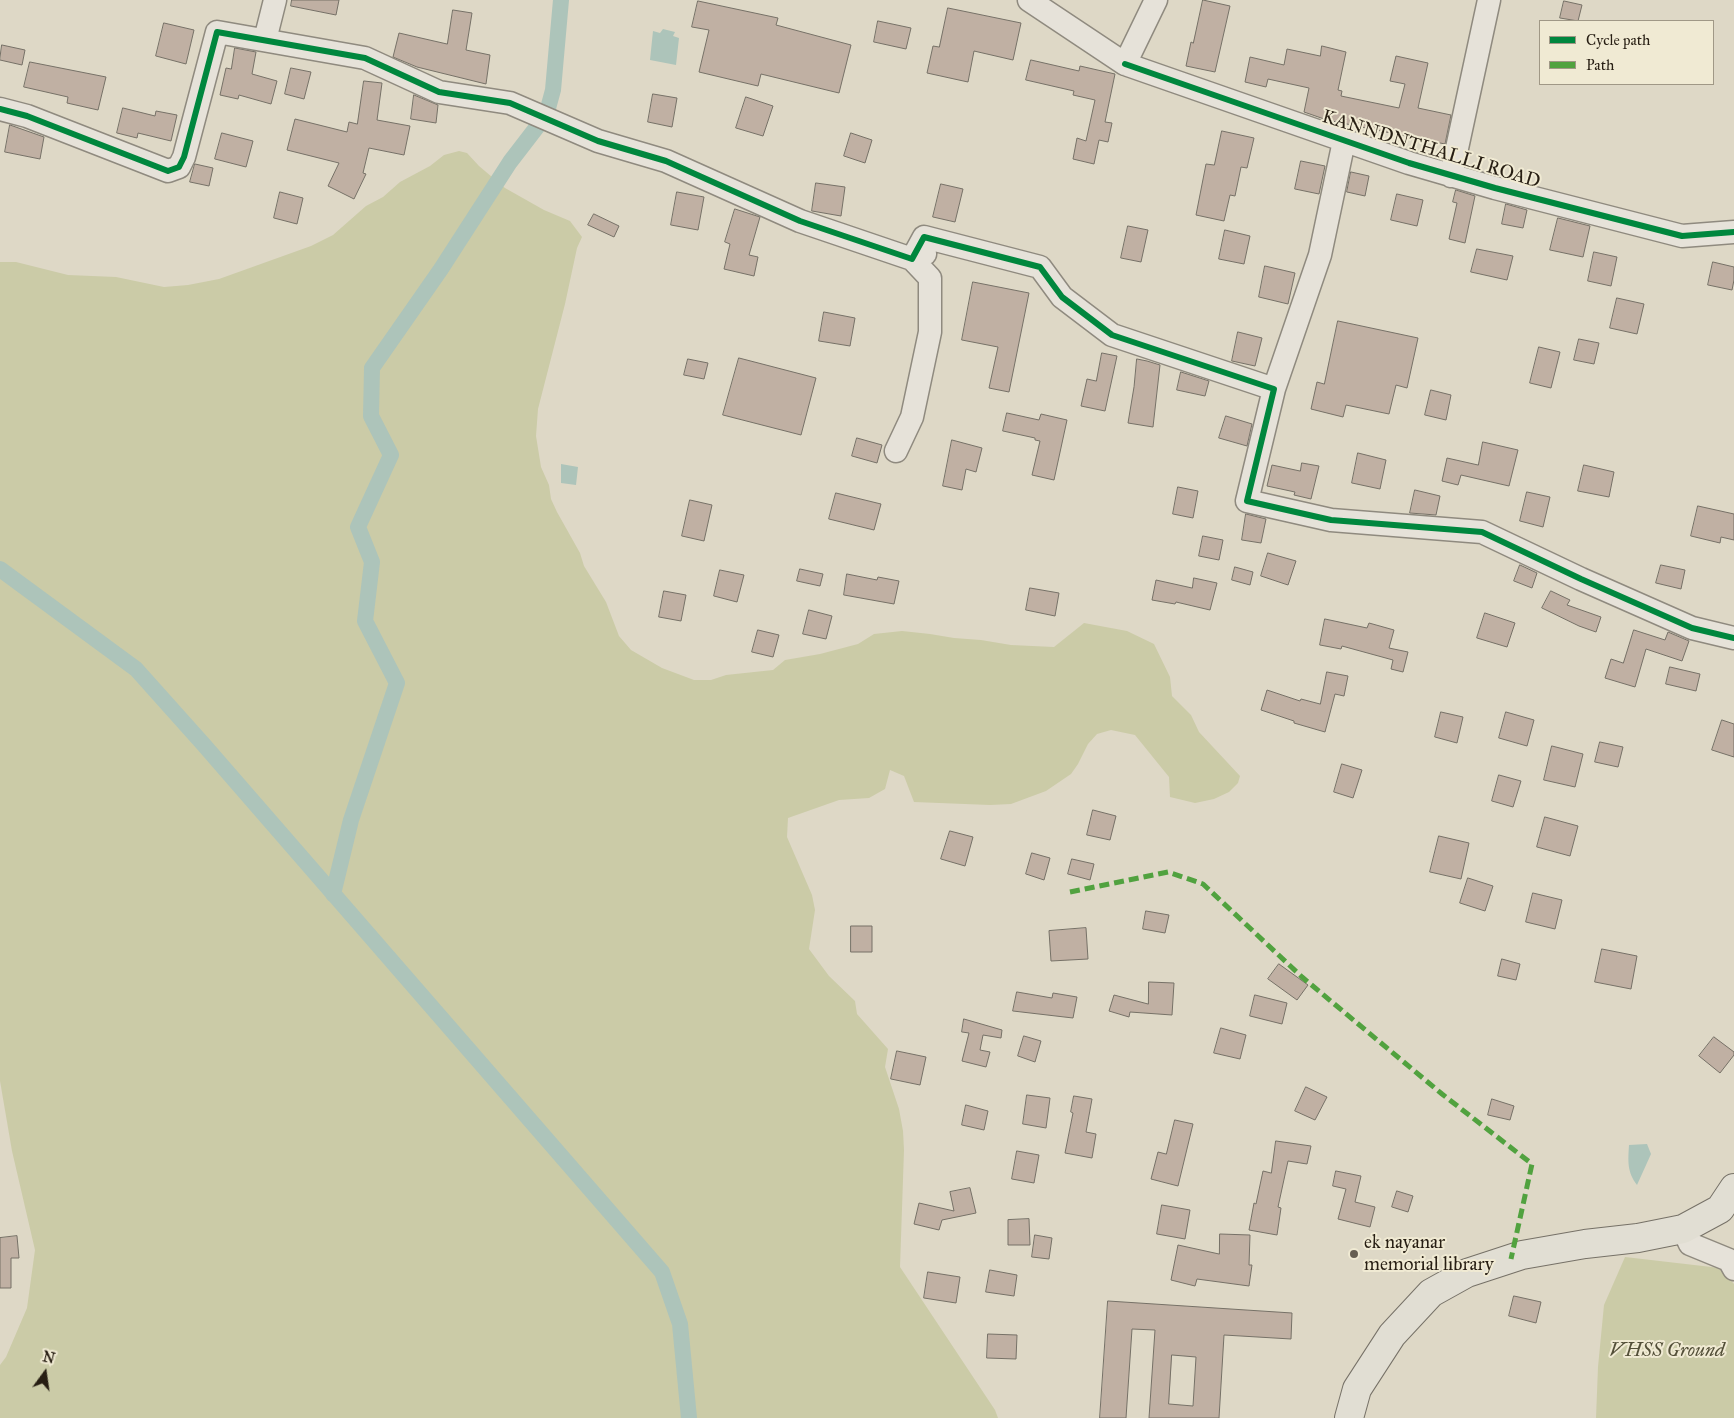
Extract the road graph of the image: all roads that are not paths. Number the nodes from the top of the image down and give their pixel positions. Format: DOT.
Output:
graph roads {
  1 [pos="275,0"];
  2 [pos="1029,0"];
  3 [pos="1156,0"];
  4 [pos="1489,0"];
  5 [pos="265,40"];
  6 [pos="1125,64"];
  7 [pos="0,109"];
  8 [pos="1344,140"];
  9 [pos="1451,176"];
  10 [pos="1734,232"];
  11 [pos="912,260"];
  12 [pos="1274,389"];
  13 [pos="896,451"];
  14 [pos="1734,638"];
  15 [pos="1734,1188"];
  16 [pos="1683,1228"];
  17 [pos="1734,1269"];
  18 [pos="1349,1418"];
  1 -- 5 [label="street"];
  2 -- 6 [label="street, KANNDNTHALLI ROAD"];
  3 -- 6 [label="street"];
  4 -- 9 [label="street"];
  5 -- 7 [label="street"];
  5 -- 11 [label="street"];
  6 -- 8 [label="street, KANNDNTHALLI ROAD"];
  8 -- 9 [label="street, KANNDNTHALLI ROAD"];
  8 -- 12 [label="street"];
  9 -- 10 [label="street, KANNDNTHALLI ROAD"];
  11 -- 12 [label="street"];
  11 -- 13 [label="street"];
  12 -- 14 [label="street"];
  15 -- 16 [label="highway"];
  16 -- 17 [label="street"];
  16 -- 18 [label="highway"];
}
